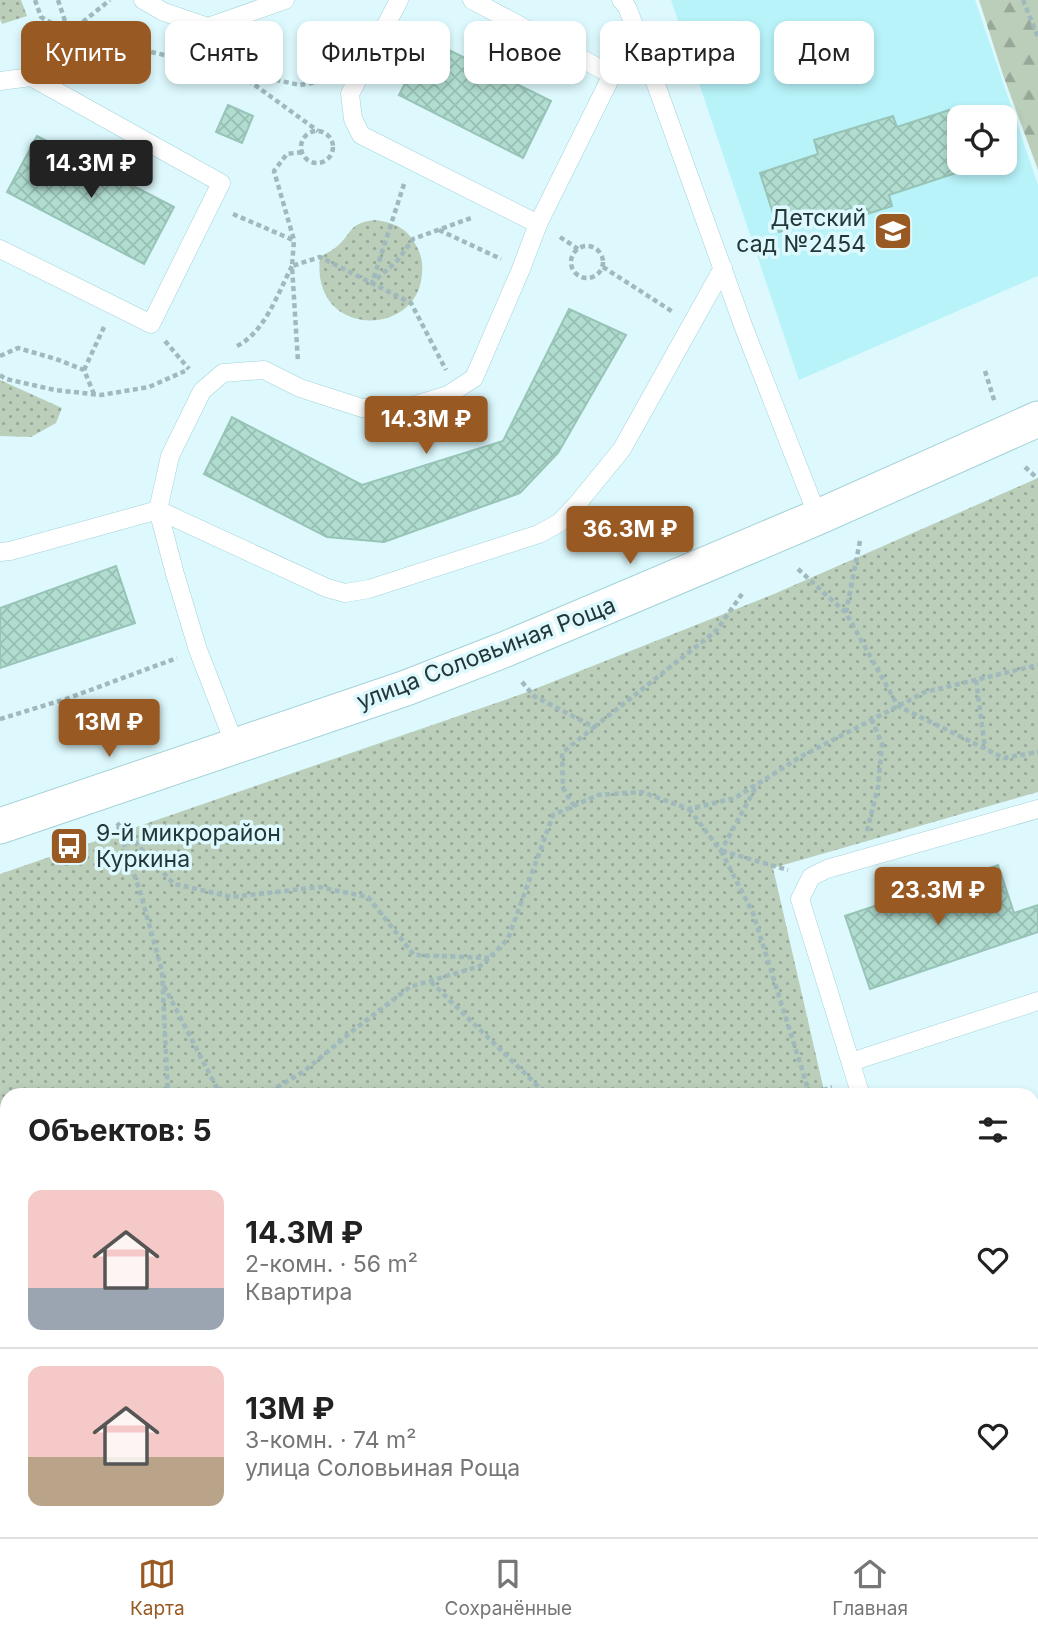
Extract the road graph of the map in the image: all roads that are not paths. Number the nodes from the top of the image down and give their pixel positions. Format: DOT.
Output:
graph roads {
  1 [pos="143,0"];
  2 [pos="285,0"];
  3 [pos="399,0"];
  4 [pos="472,0"];
  5 [pos="621,0"];
  6 [pos="632,21"];
  7 [pos="600,69"];
  8 [pos="0,81"];
  9 [pos="608,84"];
  10 [pos="656,84"];
  11 [pos="538,224"];
  12 [pos="0,249"];
  13 [pos="723,268"];
  14 [pos="1038,419"];
  15 [pos="159,510"];
  16 [pos="818,517"];
  17 [pos="0,552"];
  18 [pos="235,746"];
  19 [pos="1038,809"];
  20 [pos="0,826"];
  21 [pos="1038,1001"];
  22 [pos="851,1062"];
  23 [pos="859,1088"];
  1 -- 2 [label="lane"];
  3 -- 11 [label="lane"];
  4 -- 7 [label="lane"];
  5 -- 6 [label="lane"];
  8 -- 12 [label="lane"];
  9 -- 11 [label="lane"];
  10 -- 13 [label="lane"];
  11 -- 15 [label="lane"];
  13 -- 15 [label="lane"];
  13 -- 16 [label="lane"];
  14 -- 16 [label="street, улица Соловьиная Роща"];
  15 -- 17 [label="lane"];
  15 -- 18 [label="lane"];
  16 -- 18 [label="street, улица Соловьиная Роща"];
  18 -- 20 [label="street, улица Соловьиная Роща"];
  19 -- 22 [label="lane"];
  21 -- 22 [label="lane"];
  22 -- 23 [label="lane"];
}
